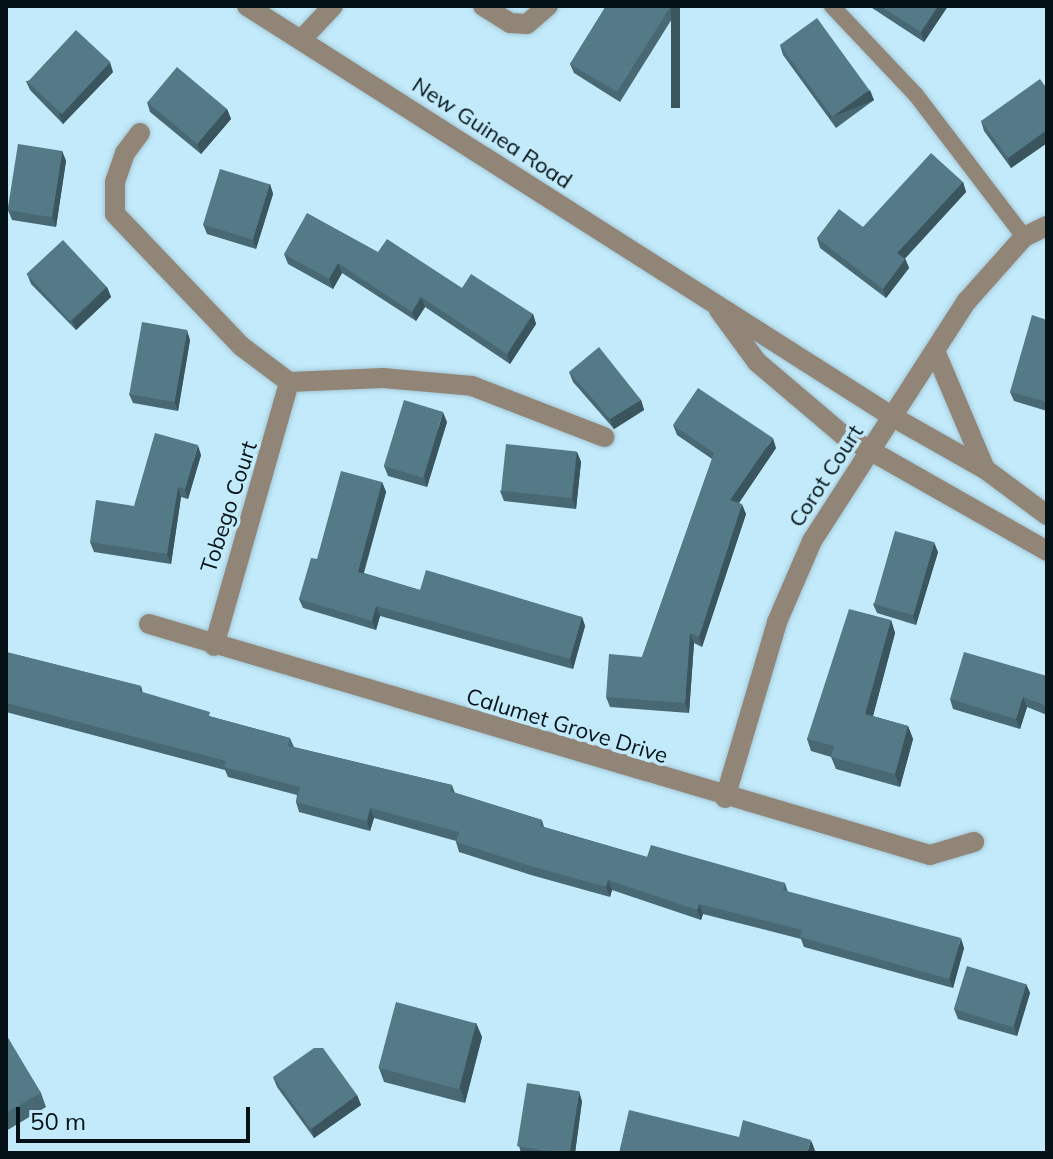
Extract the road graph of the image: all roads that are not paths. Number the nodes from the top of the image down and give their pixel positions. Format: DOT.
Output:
graph roads {
  1 [pos="247,6"];
  2 [pos="333,6"];
  3 [pos="483,6"];
  4 [pos="548,6"];
  5 [pos="832,6"];
  6 [pos="302,39"];
  7 [pos="140,133"];
  8 [pos="1047,226"];
  9 [pos="1024,237"];
  10 [pos="712,300"];
  11 [pos="935,351"];
  12 [pos="289,382"];
  13 [pos="893,417"];
  14 [pos="604,437"];
  15 [pos="870,453"];
  16 [pos="985,469"];
  17 [pos="1047,515"];
  18 [pos="1047,551"];
  19 [pos="149,624"];
  20 [pos="214,646"];
  21 [pos="725,798"];
  22 [pos="974,842"];
  1 -- 6 [label="street, New Guinea Road"];
  2 -- 6 [label="street"];
  3 -- 4 [label="street"];
  5 -- 9 [label="lane"];
  6 -- 10 [label="street, New Guinea Road"];
  7 -- 12 [label="street"];
  8 -- 9 [label="street, Corot Court"];
  9 -- 11 [label="street, Corot Court"];
  10 -- 13 [label="street, New Guinea Road"];
  10 -- 15 [label="street, New Guinea Road"];
  11 -- 13 [label="street, Corot Court"];
  11 -- 16 [label="street"];
  12 -- 14 [label="street"];
  12 -- 20 [label="street, Tobego Court"];
  13 -- 15 [label="street, Corot Court"];
  13 -- 16 [label="street, New Guinea Road"];
  15 -- 18 [label="street, New Guinea Road"];
  15 -- 21 [label="street, Corot Court"];
  16 -- 17 [label="street, New Guinea Road"];
  19 -- 20 [label="street, Calumet Grove Drive"];
  20 -- 21 [label="street, Calumet Grove Drive"];
  21 -- 22 [label="street, Calumet Grove Drive"];
}
